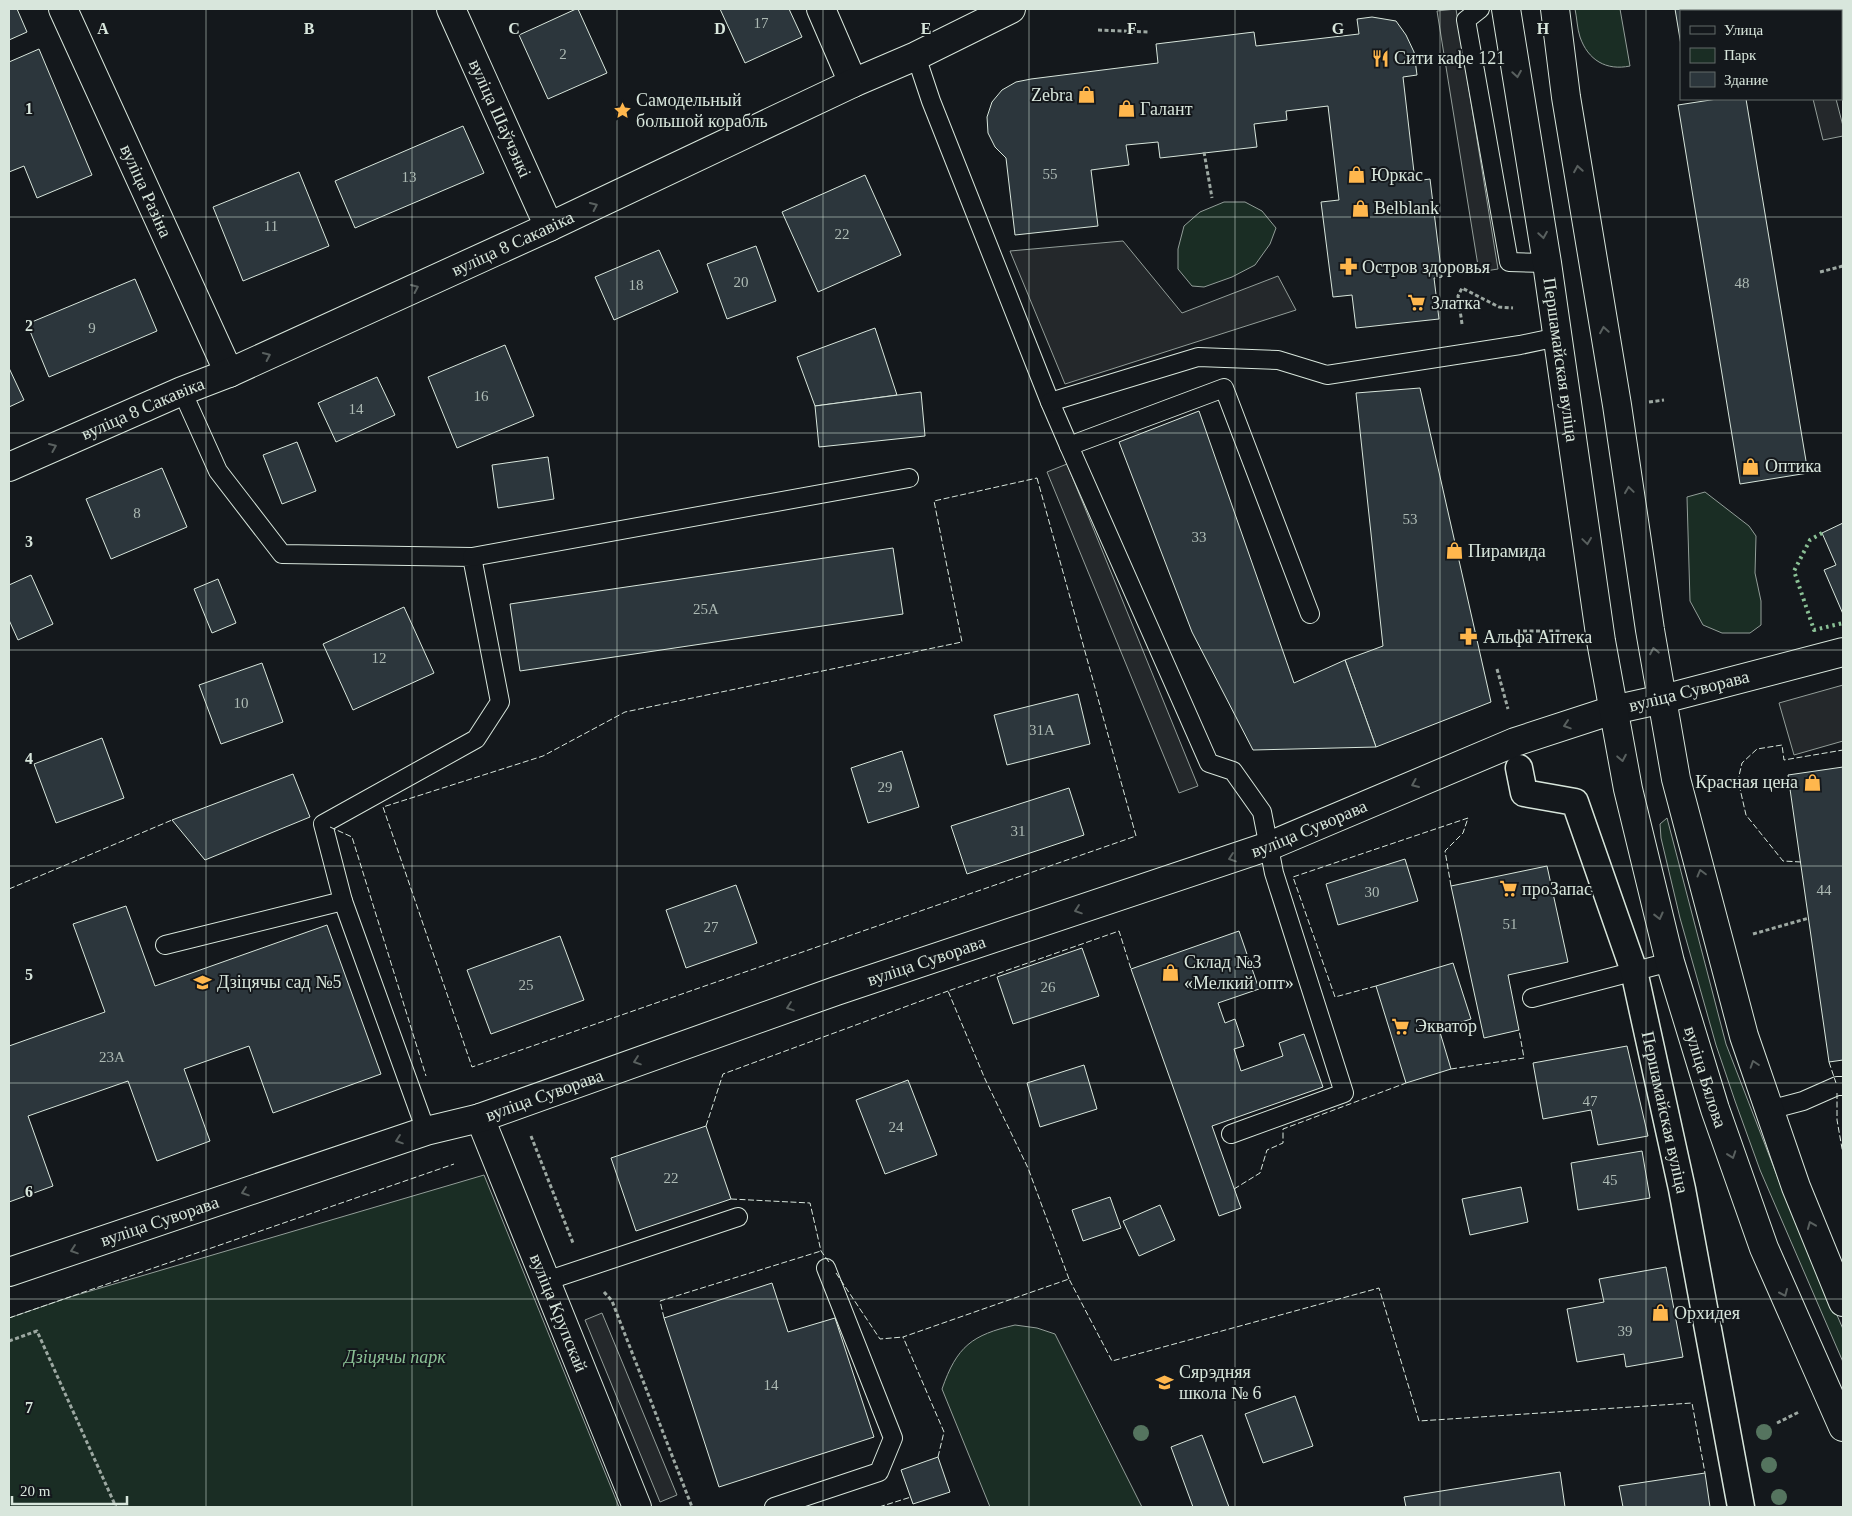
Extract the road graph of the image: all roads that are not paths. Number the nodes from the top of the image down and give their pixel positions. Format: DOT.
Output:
graph roads {
  1 [pos="63,9"];
  2 [pos="451,9"];
  3 [pos="821,9"];
  4 [pos="1011,9"];
  5 [pos="1480,9"];
  6 [pos="1506,9"];
  7 [pos="1555,9"];
  8 [pos="916,56"];
  9 [pos="853,83"];
  10 [pos="549,227"];
  11 [pos="1547,263"];
  12 [pos="1558,337"];
  13 [pos="229,374"];
  14 [pos="182,391"];
  15 [pos="1050,402"];
  16 [pos="1069,446"];
  17 [pos="9,467"];
  18 [pos="909,478"];
  19 [pos="472,557"];
  20 [pos="1310,614"];
  21 [pos="1843,652"];
  22 [pos="1663,699"];
  23 [pos="1613,710"];
  24 [pos="1519,768"];
  25 [pos="1269,846"];
  26 [pos="343,901"];
  27 [pos="165,945"];
  28 [pos="1670,962"];
  29 [pos="1634,972"];
  30 [pos="1532,998"];
  31 [pos="1843,1086"];
  32 [pos="1769,1110"];
  33 [pos="480,1118"];
  34 [pos="426,1131"];
  35 [pos="1231,1134"];
  36 [pos="738,1217"];
  37 [pos="1835,1262"];
  38 [pos="826,1268"];
  39 [pos="9,1272"];
  40 [pos="546,1281"];
  41 [pos="1843,1302"];
  42 [pos="1843,1427"];
  43 [pos="637,1507"];
  44 [pos="774,1507"];
  45 [pos="1741,1507"];
  1 -- 13 [label="street, вуліца Разіна"];
  2 -- 10 [label="street, вуліца Шаўчэнкі"];
  3 -- 9 [label="street"];
  4 -- 8 [label="street, вуліца 8 Сакавіка"];
  5 -- 11 [label="lane"];
  6 -- 11 [label="street, Першамайская вуліца, one-way"];
  22 -- 7 [label="street, one-way"];
  8 -- 9 [label="street, вуліца 8 Сакавіка"];
  8 -- 15 [label="lane"];
  10 -- 9 [label="street, вуліца 8 Сакавіка, one-way"];
  13 -- 10 [label="street, вуліца 8 Сакавіка, one-way"];
  11 -- 12 [label="street, Першамайская вуліца"];
  12 -- 15 [label="lane"];
  12 -- 23 [label="street, Першамайская вуліца, one-way"];
  13 -- 14 [label="street, вуліца 8 Сакавіка"];
  17 -- 14 [label="street, вуліца 8 Сакавіка, one-way"];
  14 -- 19 [label="lane"];
  15 -- 16 [label="lane"];
  16 -- 20 [label="lane"];
  16 -- 25 [label="lane"];
  18 -- 19 [label="lane"];
  19 -- 26 [label="lane"];
  21 -- 22 [label="street, вуліца Суворава"];
  22 -- 23 [label="street, вуліца Суворава"];
  32 -- 22 [label="street, one-way"];
  23 -- 25 [label="street, вуліца Суворава, one-way"];
  23 -- 28 [label="street, вуліца Бялова, one-way"];
  24 -- 29 [label="street, Першамайская вуліца"];
  25 -- 33 [label="street, вуліца Суворава, one-way"];
  25 -- 35 [label="lane"];
  26 -- 27 [label="lane"];
  26 -- 34 [label="lane"];
  28 -- 29 [label="lane"];
  28 -- 42 [label="street, вуліца Бялова, one-way"];
  29 -- 30 [label="lane"];
  29 -- 45 [label="street, Першамайская вуліца"];
  31 -- 32 [label="lane"];
  37 -- 32 [label="street, one-way"];
  33 -- 34 [label="street, вуліца Суворава"];
  33 -- 40 [label="street, вуліца Крупскай"];
  34 -- 39 [label="street, вуліца Суворава, one-way"];
  36 -- 40 [label="lane"];
  37 -- 41 [label="street"];
  38 -- 44 [label="lane"];
  40 -- 43 [label="street, вуліца Крупскай"];
}
